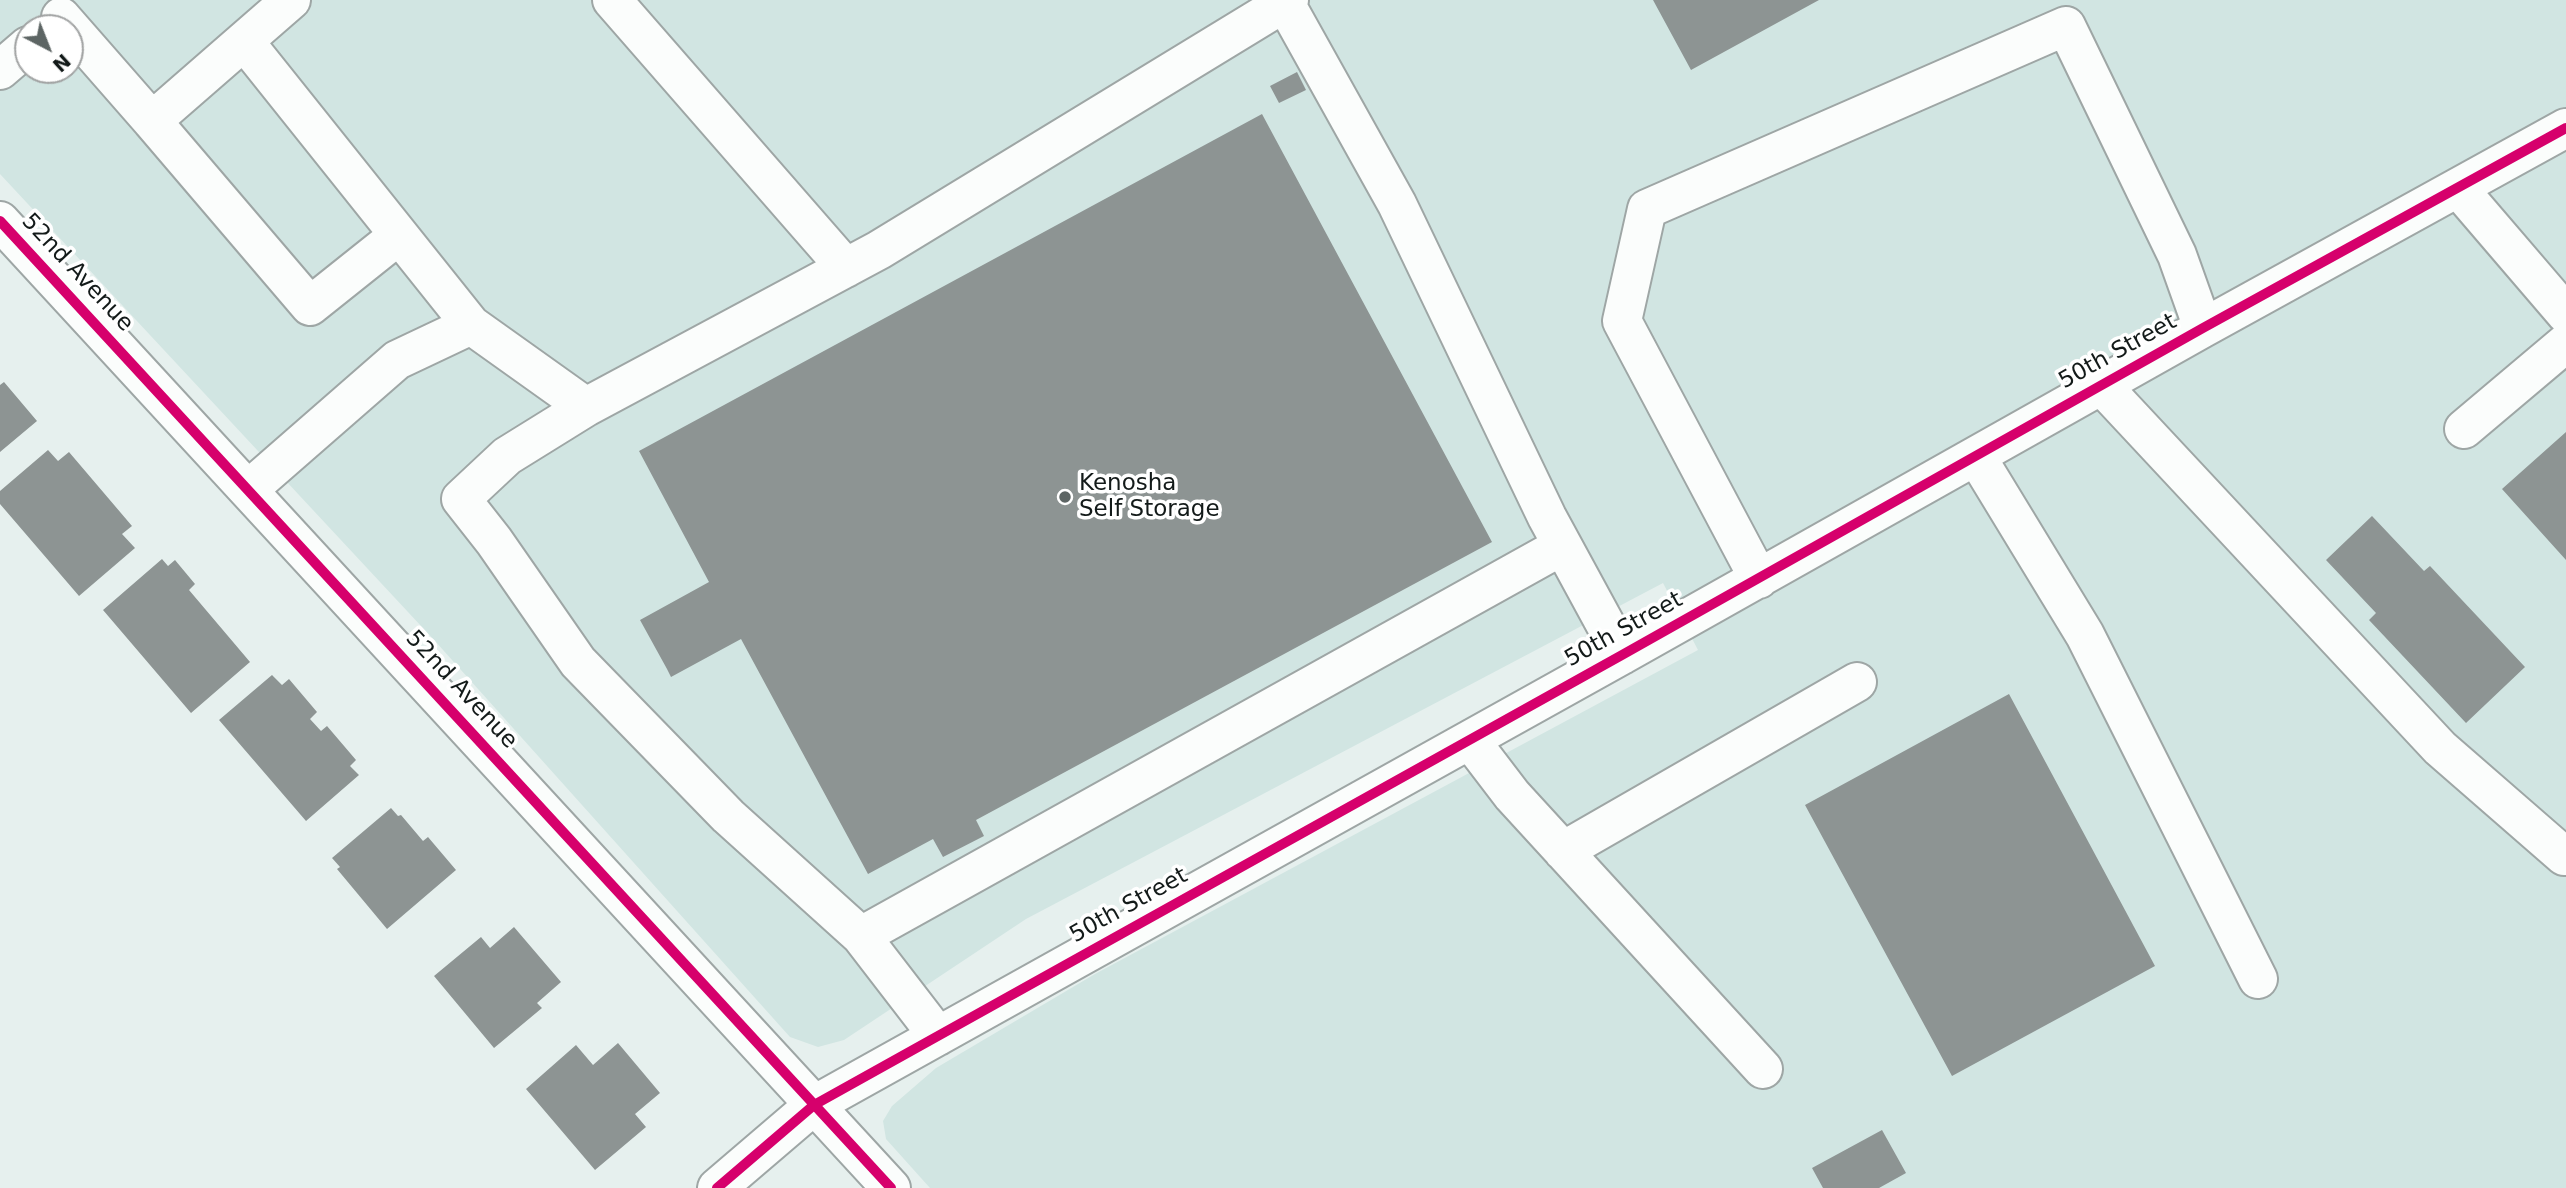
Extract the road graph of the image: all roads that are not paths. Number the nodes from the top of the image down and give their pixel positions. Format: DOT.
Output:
graph roads {
  1 [pos="291,0"];
  2 [pos="612,0"];
  3 [pos="1287,1"];
  4 [pos="84,39"];
  5 [pos="244,41"];
  6 [pos="14,58"];
  7 [pos="0,70"];
  8 [pos="152,121"];
  9 [pos="2566,128"];
  10 [pos="2458,188"];
  11 [pos="0,221"];
  12 [pos="399,235"];
  13 [pos="846,268"];
  14 [pos="2566,314"];
  15 [pos="471,325"];
  16 [pos="2203,328"];
  17 [pos="2566,343"];
  18 [pos="2102,386"];
  19 [pos="586,407"];
  20 [pos="2464,429"];
  21 [pos="1976,456"];
  22 [pos="248,490"];
  23 [pos="1562,546"];
  24 [pos="1759,579"];
  25 [pos="1622,655"];
  26 [pos="1857,682"];
  27 [pos="1470,740"];
  28 [pos="1563,851"];
  29 [pos="2564,856"];
  30 [pos="860,936"];
  31 [pos="2258,979"];
  32 [pos="938,1036"];
  33 [pos="1763,1069"];
  34 [pos="814,1105"];
  35 [pos="717,1188"];
  36 [pos="891,1188"];
  1 -- 5 [label="street"];
  2 -- 13 [label="street"];
  3 -- 13 [label="street"];
  3 -- 23 [label="street"];
  4 -- 8 [label="street"];
  5 -- 8 [label="street"];
  5 -- 12 [label="street"];
  6 -- 7 [label="street"];
  8 -- 12 [label="street"];
  9 -- 10 [label="street, 50th Street"];
  10 -- 14 [label="street"];
  10 -- 16 [label="street, 50th Street"];
  11 -- 22 [label="street, 52nd Avenue"];
  12 -- 15 [label="street"];
  13 -- 19 [label="street"];
  15 -- 19 [label="street"];
  15 -- 22 [label="street"];
  16 -- 18 [label="street, 50th Street"];
  16 -- 24 [label="street"];
  17 -- 20 [label="street"];
  18 -- 21 [label="street, 50th Street"];
  18 -- 29 [label="street"];
  19 -- 30 [label="street"];
  21 -- 24 [label="street, 50th Street"];
  21 -- 31 [label="street"];
  22 -- 34 [label="street, 52nd Avenue"];
  23 -- 25 [label="street"];
  23 -- 30 [label="street"];
  24 -- 25 [label="street, 50th Street"];
  25 -- 27 [label="street, 50th Street"];
  26 -- 28 [label="street"];
  27 -- 28 [label="street"];
  27 -- 32 [label="street, 50th Street"];
  28 -- 33 [label="street"];
  30 -- 32 [label="street"];
  32 -- 34 [label="street, 50th Street"];
  34 -- 35 [label="street, 50th Street"];
  34 -- 36 [label="street, 52nd Avenue"];
}
